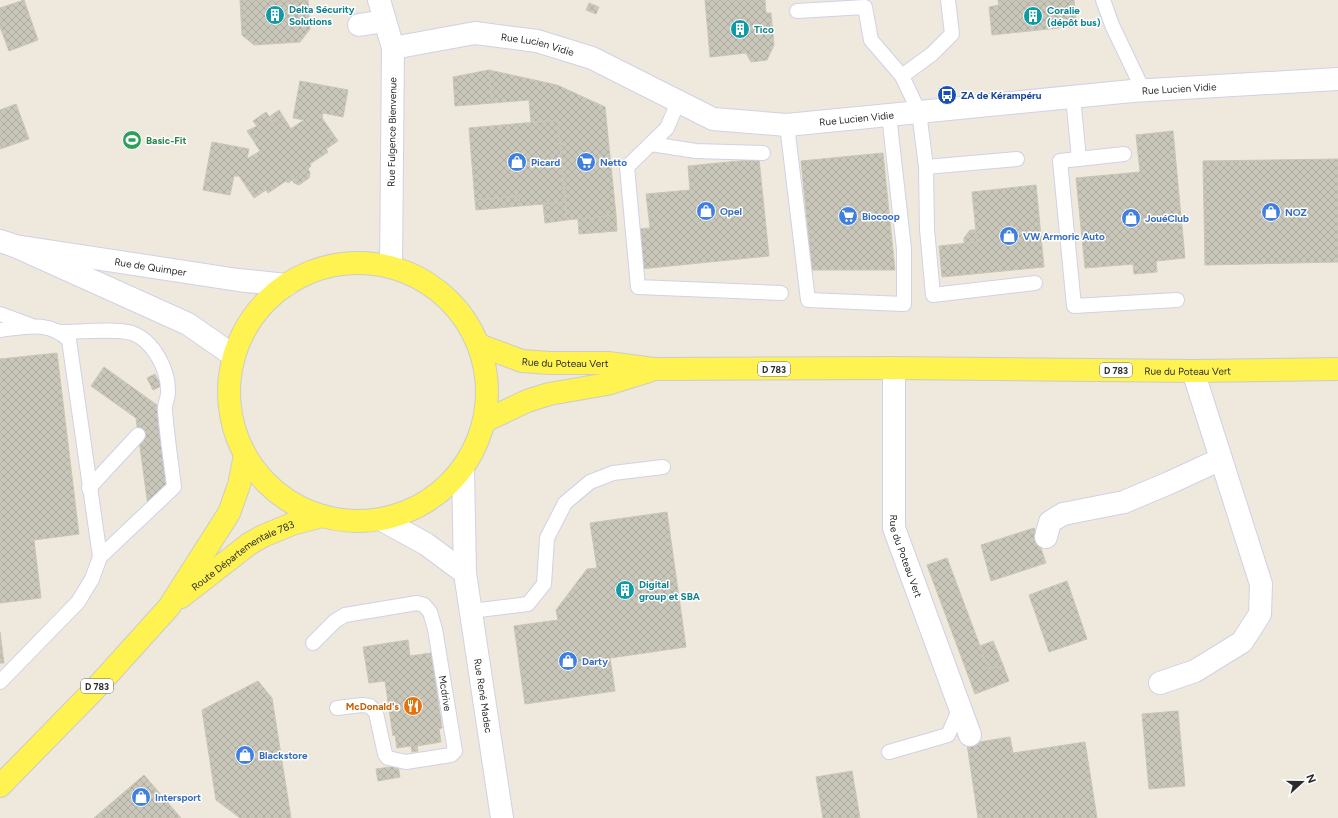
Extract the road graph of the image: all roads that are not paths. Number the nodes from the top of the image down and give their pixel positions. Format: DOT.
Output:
graph roads {
  1 [pos="379,0"];
  2 [pos="948,0"];
  3 [pos="1103,0"];
  4 [pos="797,11"];
  5 [pos="385,21"];
  6 [pos="359,25"];
  7 [pos="393,48"];
  8 [pos="902,76"];
  9 [pos="1338,79"];
  10 [pos="1143,90"];
  11 [pos="1073,97"];
  12 [pos="678,102"];
  13 [pos="919,112"];
  14 [pos="888,115"];
  15 [pos="787,125"];
  16 [pos="651,144"];
  17 [pos="763,153"];
  18 [pos="1124,154"];
  19 [pos="1017,159"];
  20 [pos="1079,159"];
  21 [pos="926,167"];
  22 [pos="8,244"];
  23 [pos="390,267"];
  24 [pos="1035,284"];
  25 [pos="286,285"];
  26 [pos="781,294"];
  27 [pos="1178,300"];
  28 [pos="0,314"];
  29 [pos="38,326"];
  30 [pos="0,330"];
  31 [pos="61,332"];
  32 [pos="479,345"];
  33 [pos="234,356"];
  34 [pos="894,368"];
  35 [pos="1338,369"];
  36 [pos="654,370"];
  37 [pos="1193,371"];
  38 [pos="485,421"];
  39 [pos="138,436"];
  40 [pos="245,455"];
  41 [pos="1221,459"];
  42 [pos="663,467"];
  43 [pos="463,469"];
  44 [pos="89,488"];
  45 [pos="322,516"];
  46 [pos="382,520"];
  47 [pos="1046,537"];
  48 [pos="100,557"];
  49 [pos="465,573"];
  50 [pos="169,607"];
  51 [pos="471,611"];
  52 [pos="313,643"];
  53 [pos="0,682"];
  54 [pos="1160,683"];
  55 [pos="337,708"];
  56 [pos="960,708"];
  57 [pos="970,735"];
  58 [pos="889,752"];
  59 [pos="0,786"];
  60 [pos="502,818"];
  1 -- 5 [label="street, Rue Fulgence Bienvenue"];
  2 -- 8 [label="lane"];
  3 -- 10 [label="lane"];
  4 -- 8 [label="lane"];
  5 -- 6 [label="street"];
  5 -- 7 [label="street, Rue Fulgence Bienvenue"];
  7 -- 12 [label="street, Rue Lucien Vidie"];
  7 -- 23 [label="street, Rue Fulgence Bienvenue"];
  8 -- 13 [label="lane"];
  9 -- 10 [label="street, Rue Lucien Vidie"];
  10 -- 11 [label="street, Rue Lucien Vidie"];
  11 -- 13 [label="street, Rue Lucien Vidie"];
  11 -- 20 [label="lane"];
  12 -- 15 [label="street, Rue Lucien Vidie"];
  12 -- 16 [label="lane"];
  13 -- 14 [label="street, Rue Lucien Vidie"];
  13 -- 21 [label="lane"];
  14 -- 15 [label="street, Rue Lucien Vidie"];
  14 -- 15 [label="lane"];
  16 -- 17 [label="lane"];
  16 -- 26 [label="lane"];
  18 -- 20 [label="lane"];
  19 -- 21 [label="lane"];
  20 -- 27 [label="lane"];
  21 -- 24 [label="lane"];
  22 -- 25 [label="street, Rue de Quimper"];
  22 -- 33 [label="street, Rue de Quimper"];
  23 -- 25 [label="main road"];
  23 -- 32 [label="main road"];
  25 -- 33 [label="main road"];
  28 -- 29 [label="lane"];
  29 -- 30 [label="lane"];
  29 -- 31 [label="lane"];
  31 -- 44 [label="lane"];
  31 -- 48 [label="lane"];
  32 -- 36 [label="main road, Rue du Poteau Vert / D 783"];
  32 -- 38 [label="main road"];
  33 -- 40 [label="main road"];
  34 -- 36 [label="main road, Rue du Poteau Vert / D 783"];
  34 -- 37 [label="main road, Rue du Poteau Vert / D 783"];
  34 -- 56 [label="street, Rue du Poteau Vert"];
  35 -- 37 [label="main road, Rue du Poteau Vert / D 783"];
  36 -- 38 [label="main road, Rue du Poteau Vert / D 783"];
  37 -- 41 [label="street"];
  38 -- 43 [label="main road"];
  39 -- 44 [label="lane"];
  40 -- 45 [label="main road"];
  40 -- 50 [label="main road, Route Départementale 783 / D 783"];
  41 -- 47 [label="street"];
  41 -- 54 [label="street"];
  42 -- 51 [label="lane"];
  43 -- 46 [label="main road"];
  43 -- 49 [label="street, Rue René Madec"];
  44 -- 48 [label="lane"];
  45 -- 46 [label="main road"];
  45 -- 50 [label="main road, Route Départementale 783 / D 783"];
  46 -- 49 [label="street"];
  48 -- 53 [label="lane"];
  49 -- 51 [label="street, Rue René Madec"];
  50 -- 59 [label="main road, Route Départementale 783 / D 783"];
  51 -- 60 [label="street, Rue René Madec"];
  52 -- 55 [label="lane, Mcdrive"];
  56 -- 57 [label="street, Rue du Poteau Vert"];
  56 -- 58 [label="lane"];
}
